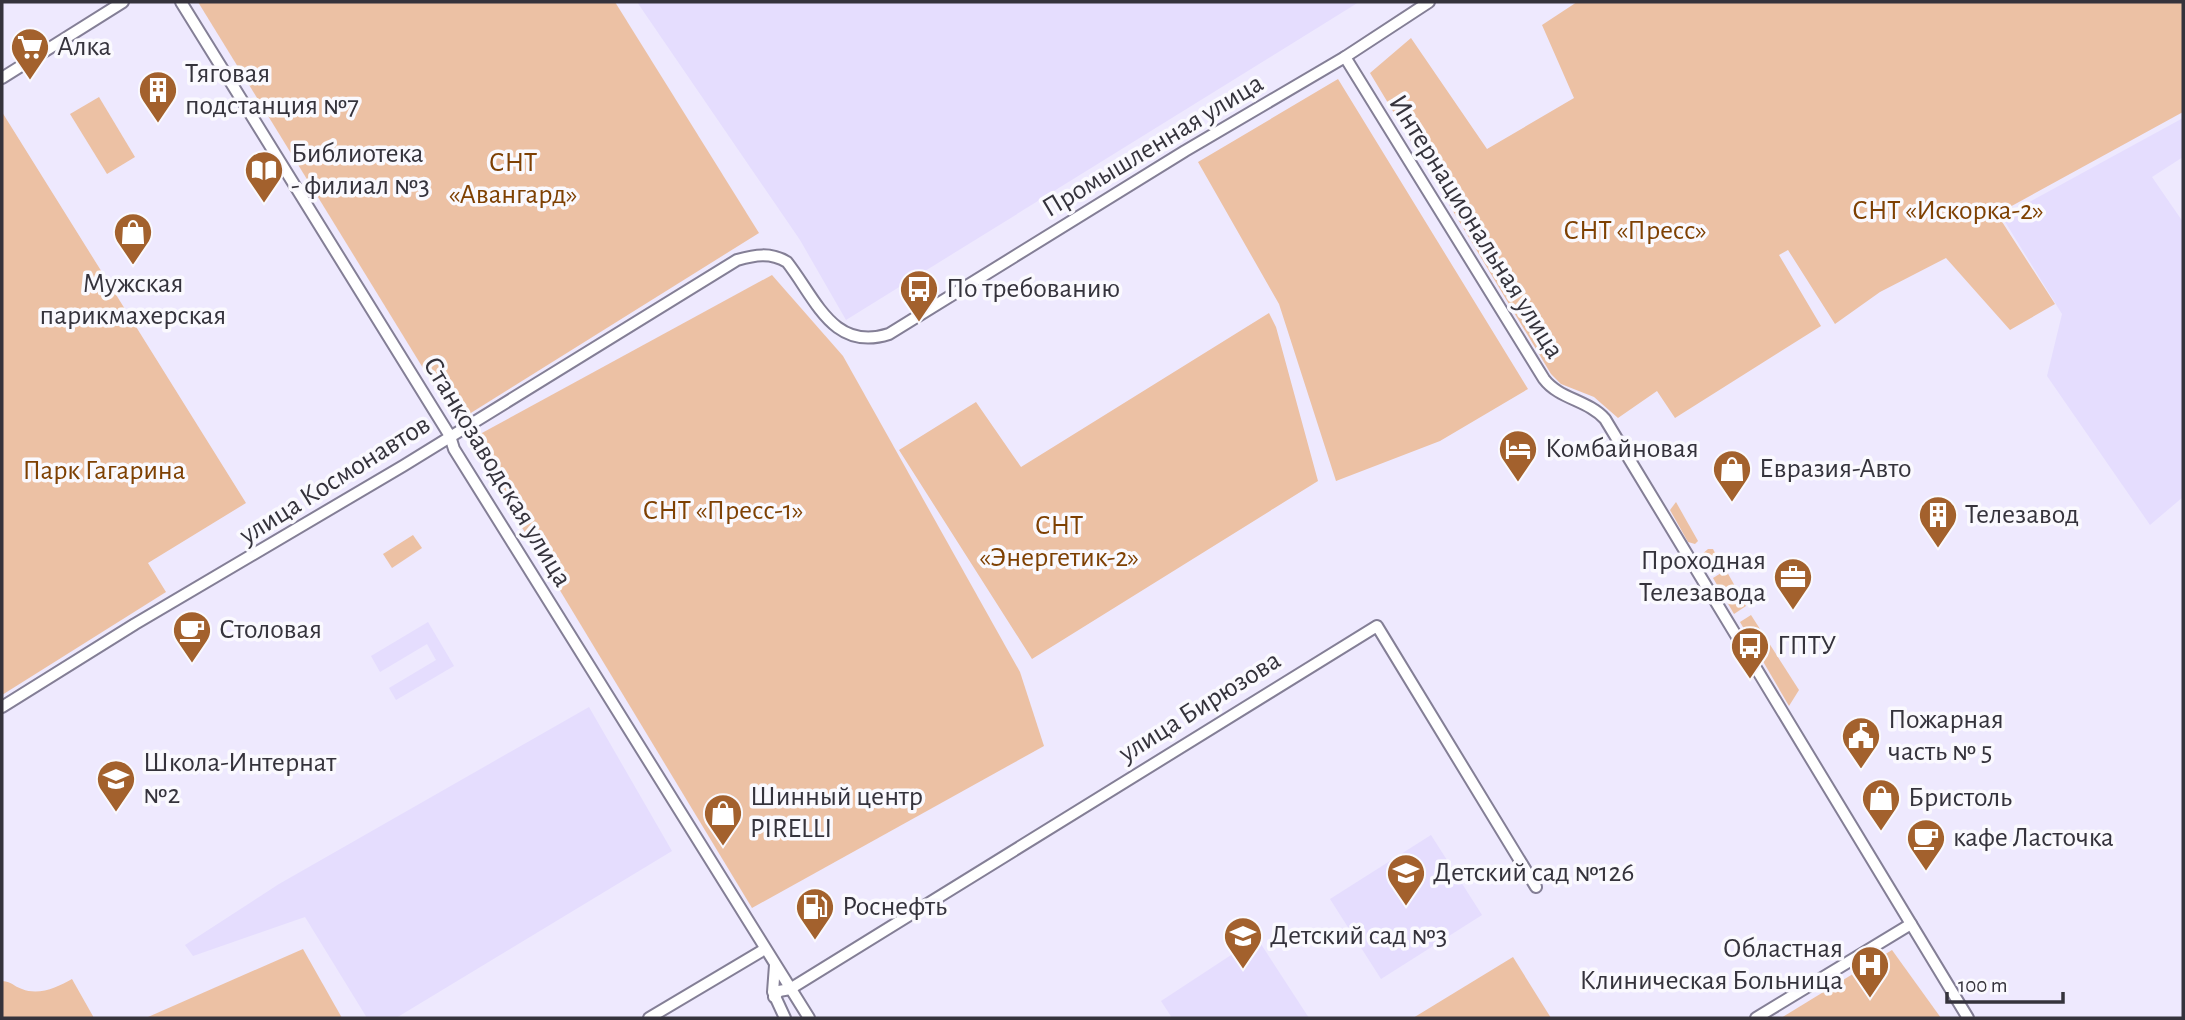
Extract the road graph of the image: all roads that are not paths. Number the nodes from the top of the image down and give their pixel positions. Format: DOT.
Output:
graph roads {
  1 [pos="123,2"];
  2 [pos="181,2"];
  3 [pos="1429,2"];
  4 [pos="1345,57"];
  5 [pos="2,78"];
  6 [pos="765,254"];
  7 [pos="450,436"];
  8 [pos="2,707"];
  9 [pos="1536,887"];
  10 [pos="1911,924"];
  11 [pos="765,949"];
  12 [pos="775,965"];
  13 [pos="790,990"];
  14 [pos="774,997"];
  15 [pos="649,1018"];
  16 [pos="785,1018"];
  17 [pos="808,1018"];
  18 [pos="1756,1018"];
  19 [pos="1968,1018"];
  1 -- 5 [label="street"];
  2 -- 7 [label="street, Станкозаводская улица"];
  3 -- 4 [label="street, Промышленная улица"];
  4 -- 6 [label="street, Промышленная улица"];
  4 -- 10 [label="street, Интернациональная улица"];
  6 -- 7 [label="street, улица Космонавтов"];
  7 -- 8 [label="street, улица Космонавтов"];
  7 -- 11 [label="street, Станкозаводская улица"];
  9 -- 13 [label="street, улица Бирюзова"];
  10 -- 18 [label="street"];
  10 -- 19 [label="street, Интернациональная улица"];
  11 -- 12 [label="street, Станкозаводская улица"];
  11 -- 15 [label="street"];
  12 -- 13 [label="street, Станкозаводская улица"];
  12 -- 14 [label="street"];
  13 -- 14 [label="street"];
  13 -- 17 [label="street, Станкозаводская улица"];
  14 -- 16 [label="street"];
}
